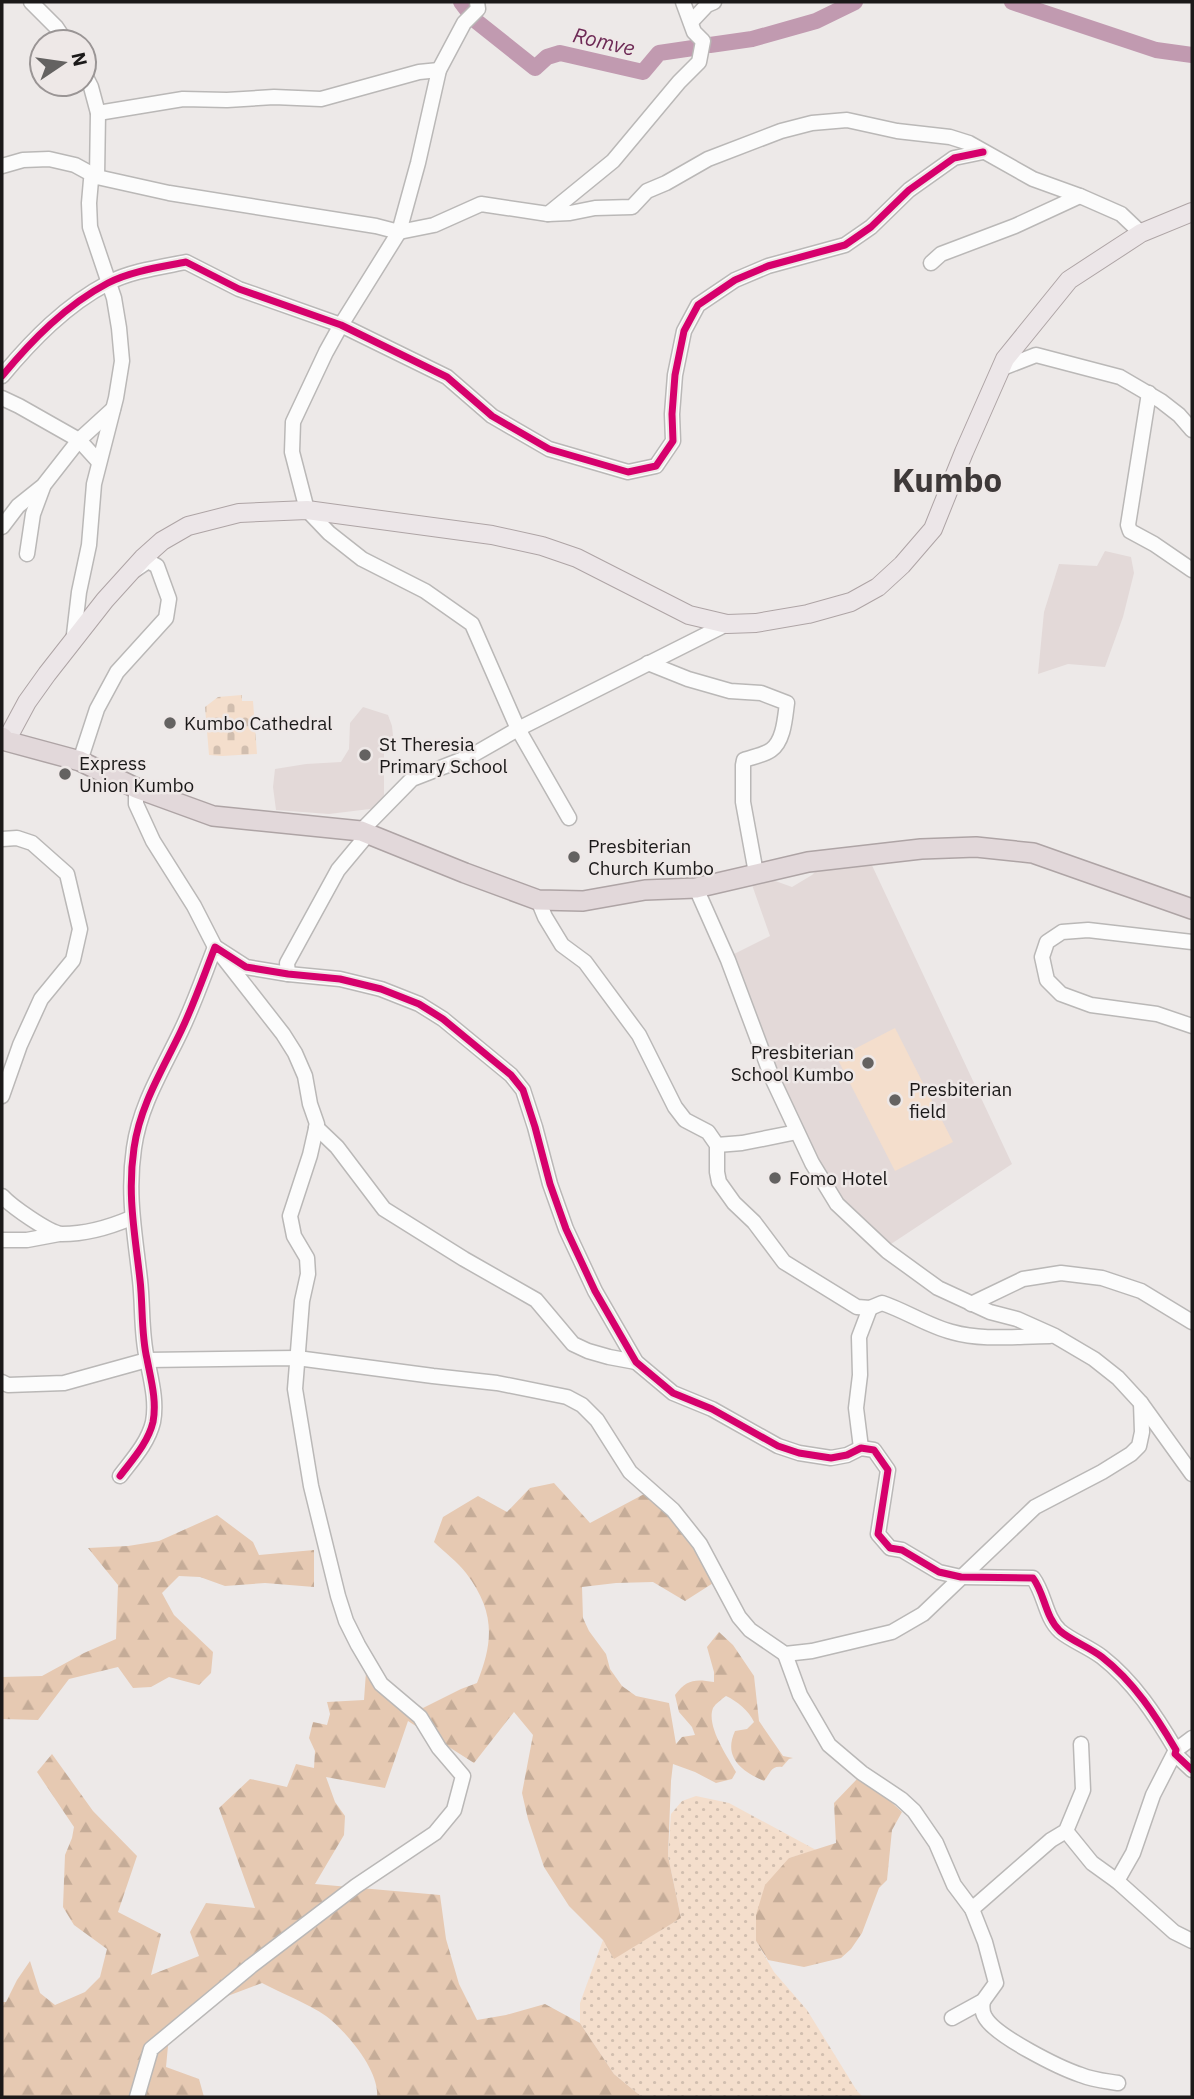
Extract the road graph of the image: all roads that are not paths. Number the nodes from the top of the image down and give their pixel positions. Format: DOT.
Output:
graph roads {
  1 [pos="31,2"];
  2 [pos="477,2"];
  3 [pos="683,2"];
  4 [pos="714,2"];
  5 [pos="691,22"];
  6 [pos="57,28"];
  7 [pos="439,70"];
  8 [pos="94,98"];
  9 [pos="98,113"];
  10 [pos="983,152"];
  11 [pos="2,166"];
  12 [pos="97,177"];
  13 [pos="1080,196"];
  14 [pos="1192,212"];
  15 [pos="548,214"];
  16 [pos="399,232"];
  17 [pos="1141,233"];
  18 [pos="931,263"];
  19 [pos="110,282"];
  20 [pos="341,325"];
  21 [pos="1023,337"];
  22 [pos="1036,355"];
  23 [pos="1000,369"];
  24 [pos="2,376"];
  25 [pos="1149,393"];
  26 [pos="2,398"];
  27 [pos="114,408"];
  28 [pos="1192,430"];
  29 [pos="79,440"];
  30 [pos="99,462"];
  31 [pos="43,486"];
  32 [pos="307,510"];
  33 [pos="2,527"];
  34 [pos="27,554"];
  35 [pos="1192,570"];
  36 [pos="129,575"];
  37 [pos="727,624"];
  38 [pos="73,643"];
  39 [pos="648,663"];
  40 [pos="518,729"];
  41 [pos="4,739"];
  42 [pos="80,761"];
  43 [pos="136,788"];
  44 [pos="569,818"];
  45 [pos="365,833"];
  46 [pos="2,839"];
  47 [pos="756,873"];
  48 [pos="696,888"];
  49 [pos="538,900"];
  50 [pos="1192,909"];
  51 [pos="1192,942"];
  52 [pos="215,947"];
  53 [pos="288,974"];
  54 [pos="1192,1026"];
  55 [pos="2,1096"];
  56 [pos="316,1127"];
  57 [pos="797,1132"];
  58 [pos="717,1145"];
  59 [pos="2,1196"];
  60 [pos="131,1218"];
  61 [pos="59,1234"];
  62 [pos="2,1240"];
  63 [pos="971,1304"];
  64 [pos="870,1308"];
  65 [pos="1192,1322"];
  66 [pos="1055,1336"];
  67 [pos="297,1358"];
  68 [pos="147,1360"];
  69 [pos="636,1362"];
  70 [pos="2,1382"];
  71 [pos="1140,1403"];
  72 [pos="862,1448"];
  73 [pos="1192,1474"];
  74 [pos="120,1476"];
  75 [pos="961,1577"];
  76 [pos="785,1654"];
  77 [pos="1192,1738"];
  78 [pos="1082,1744"];
  79 [pos="1176,1750"];
  80 [pos="1192,1770"];
  81 [pos="1066,1830"];
  82 [pos="1117,1881"];
  83 [pos="972,1909"];
  84 [pos="1192,1941"];
  85 [pos="983,2001"];
  86 [pos="952,2018"];
  87 [pos="1118,2083"];
  88 [pos="137,2097"];
  1 -- 6 [label="street"];
  2 -- 7 [label="street"];
  3 -- 5 [label="street"];
  4 -- 5 [label="street"];
  5 -- 15 [label="street"];
  7 -- 9 [label="street"];
  7 -- 16 [label="street"];
  8 -- 9 [label="street"];
  9 -- 12 [label="street"];
  10 -- 13 [label="street"];
  10 -- 15 [label="street"];
  10 -- 20 [label="street"];
  11 -- 12 [label="street"];
  12 -- 16 [label="street"];
  12 -- 19 [label="street"];
  13 -- 17 [label="street"];
  13 -- 18 [label="street"];
  14 -- 17 [label="main road"];
  15 -- 16 [label="street"];
  16 -- 20 [label="street"];
  17 -- 21 [label="main road"];
  19 -- 20 [label="street"];
  19 -- 24 [label="street"];
  19 -- 27 [label="street"];
  20 -- 32 [label="street"];
  21 -- 22 [label="street"];
  21 -- 23 [label="main road"];
  22 -- 23 [label="street"];
  22 -- 25 [label="street"];
  23 -- 37 [label="main road"];
  25 -- 28 [label="street"];
  25 -- 35 [label="street"];
  26 -- 29 [label="street"];
  27 -- 29 [label="street"];
  27 -- 30 [label="street"];
  29 -- 30 [label="street"];
  29 -- 31 [label="street"];
  30 -- 38 [label="street"];
  31 -- 33 [label="street"];
  31 -- 34 [label="street"];
  32 -- 36 [label="main road"];
  32 -- 37 [label="main road"];
  32 -- 40 [label="street"];
  36 -- 38 [label="main road"];
  36 -- 42 [label="street"];
  37 -- 39 [label="street"];
  38 -- 41 [label="main road"];
  39 -- 40 [label="street"];
  39 -- 47 [label="street"];
  40 -- 44 [label="street"];
  40 -- 45 [label="street"];
  41 -- 42 [label="highway"];
  42 -- 43 [label="highway"];
  43 -- 45 [label="highway"];
  43 -- 52 [label="street"];
  45 -- 49 [label="highway"];
  45 -- 53 [label="street"];
  46 -- 55 [label="street"];
  47 -- 48 [label="highway"];
  47 -- 50 [label="highway"];
  48 -- 49 [label="highway"];
  48 -- 57 [label="street"];
  49 -- 58 [label="street"];
  51 -- 54 [label="street"];
  52 -- 53 [label="street"];
  52 -- 56 [label="street"];
  52 -- 60 [label="street"];
  53 -- 69 [label="street"];
  56 -- 67 [label="street"];
  56 -- 69 [label="street"];
  57 -- 58 [label="street"];
  57 -- 63 [label="street"];
  58 -- 64 [label="street"];
  59 -- 61 [label="street"];
  60 -- 61 [label="street"];
  60 -- 68 [label="street"];
  61 -- 62 [label="street"];
  63 -- 65 [label="street"];
  63 -- 66 [label="street"];
  64 -- 66 [label="street"];
  64 -- 72 [label="street"];
  66 -- 71 [label="street"];
  67 -- 68 [label="street"];
  67 -- 76 [label="street"];
  67 -- 88 [label="street"];
  68 -- 70 [label="street"];
  68 -- 74 [label="street"];
  69 -- 72 [label="street"];
  71 -- 73 [label="street"];
  71 -- 75 [label="street"];
  72 -- 75 [label="street"];
  75 -- 76 [label="street"];
  75 -- 79 [label="street"];
  76 -- 83 [label="street"];
  77 -- 79 [label="street"];
  78 -- 81 [label="street"];
  79 -- 80 [label="street"];
  79 -- 82 [label="street"];
  81 -- 82 [label="street"];
  81 -- 83 [label="street"];
  82 -- 84 [label="street"];
  83 -- 85 [label="street"];
  85 -- 86 [label="street"];
  85 -- 87 [label="street"];
}
